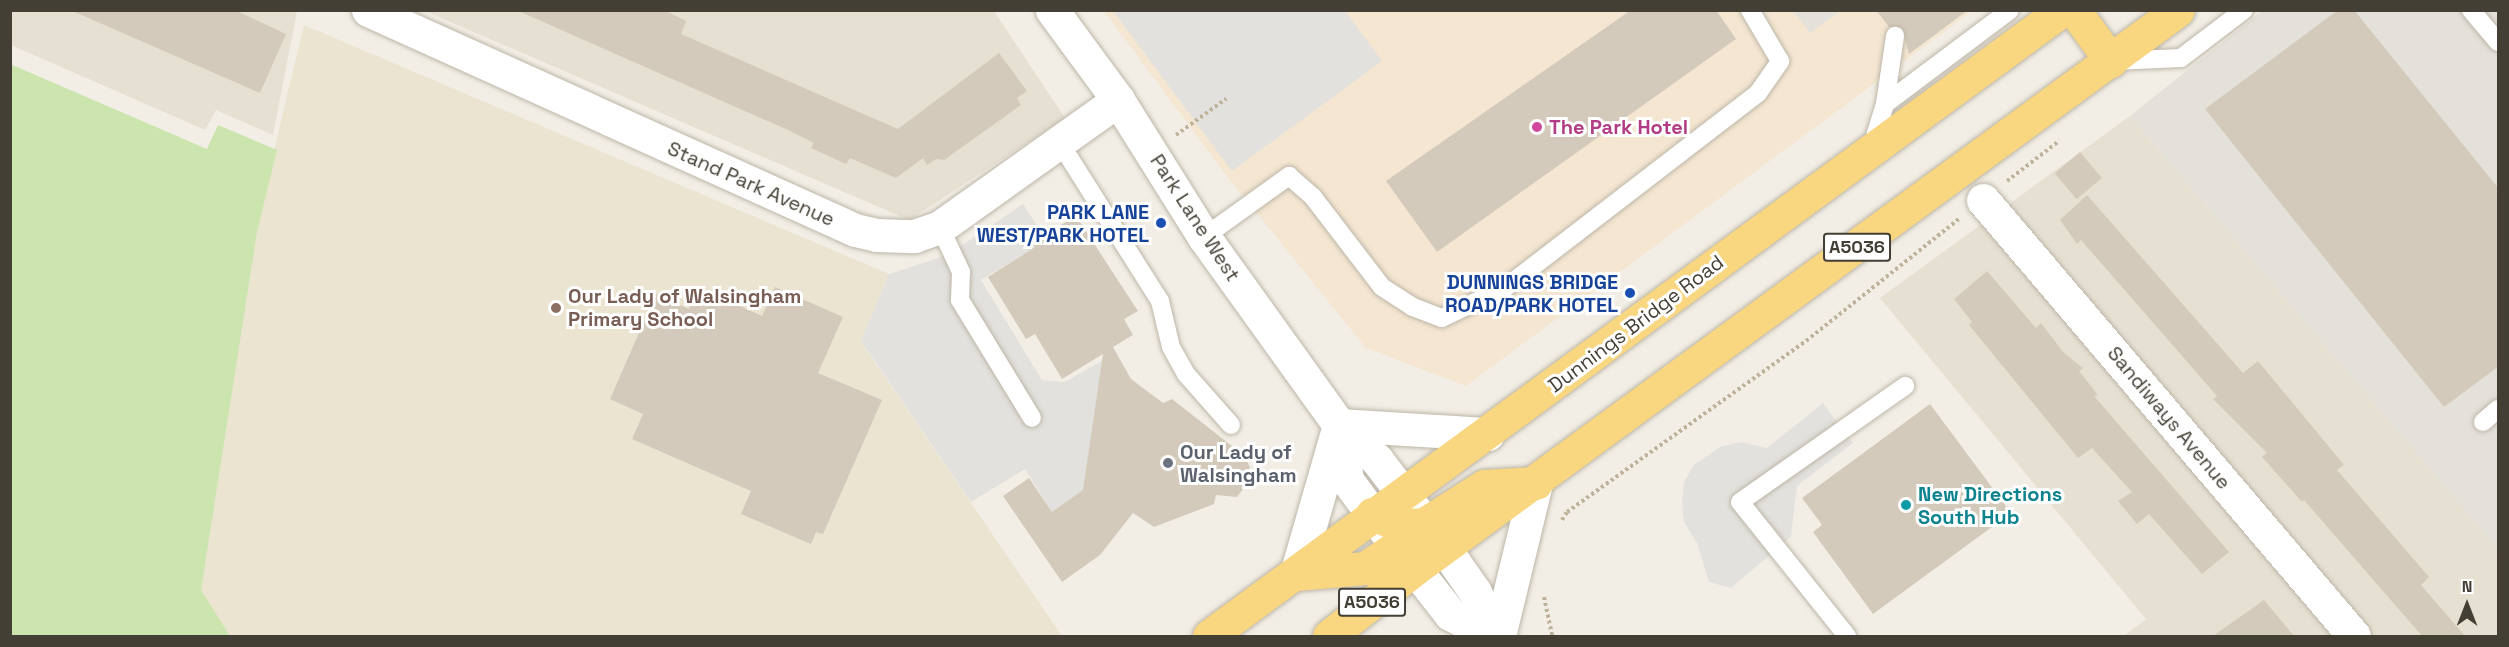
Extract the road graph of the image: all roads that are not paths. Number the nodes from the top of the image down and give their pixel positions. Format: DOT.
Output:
graph roads {
  1 [pos="368,10"];
  2 [pos="1052,10"];
  3 [pos="1750,10"];
  4 [pos="2010,10"];
  5 [pos="2062,10"];
  6 [pos="2074,10"];
  7 [pos="2178,10"];
  8 [pos="2244,10"];
  9 [pos="2471,10"];
  10 [pos="1895,36"];
  11 [pos="2499,42"];
  12 [pos="2111,61"];
  13 [pos="1118,100"];
  14 [pos="1885,104"];
  15 [pos="1060,143"];
  16 [pos="1869,153"];
  17 [pos="1983,200"];
  18 [pos="940,227"];
  19 [pos="1204,237"];
  20 [pos="1905,386"];
  21 [pos="2499,409"];
  22 [pos="1032,418"];
  23 [pos="2483,422"];
  24 [pos="1231,425"];
  25 [pos="1339,425"];
  26 [pos="1488,434"];
  27 [pos="1536,483"];
  28 [pos="1401,492"];
  29 [pos="1372,514"];
  30 [pos="1424,524"];
  31 [pos="1445,549"];
  32 [pos="1407,557"];
  33 [pos="1296,574"];
  34 [pos="1209,636"];
  35 [pos="1329,636"];
  36 [pos="1492,636"];
  37 [pos="1498,636"];
  38 [pos="1847,636"];
  39 [pos="2354,636"];
  1 -- 18 [label="street, Stand Park Avenue"];
  2 -- 13 [label="street, Park Lane West"];
  3 -- 19 [label="lane"];
  4 -- 14 [label="lane"];
  5 -- 16 [label="highway, Dunnings Bridge Road"];
  6 -- 12 [label="highway"];
  7 -- 12 [label="highway, A5036"];
  8 -- 12 [label="lane"];
  9 -- 11 [label="lane"];
  10 -- 14 [label="lane"];
  12 -- 27 [label="highway, A5036"];
  13 -- 15 [label="street, Stand Park Avenue"];
  13 -- 19 [label="street, Park Lane West"];
  14 -- 16 [label="lane"];
  15 -- 18 [label="street, Stand Park Avenue"];
  15 -- 24 [label="lane"];
  16 -- 26 [label="highway, Dunnings Bridge Road"];
  17 -- 39 [label="street, Sandiways Avenue"];
  18 -- 22 [label="lane"];
  19 -- 25 [label="street, Park Lane West"];
  20 -- 38 [label="lane"];
  21 -- 23 [label="lane"];
  25 -- 26 [label="street"];
  25 -- 28 [label="street, Park Lane West"];
  25 -- 29 [label="street, Park Lane West"];
  25 -- 33 [label="street"];
  26 -- 28 [label="highway, Dunnings Bridge Road"];
  27 -- 30 [label="highway"];
  27 -- 31 [label="highway, A5036"];
  27 -- 37 [label="street"];
  28 -- 29 [label="highway, Dunnings Bridge Road"];
  28 -- 30 [label="street, Park Lane West"];
  29 -- 30 [label="highway"];
  29 -- 32 [label="street, Park Lane West"];
  29 -- 33 [label="highway, Dunnings Bridge Road"];
  30 -- 31 [label="street, Park Lane West"];
  31 -- 32 [label="highway, A5036"];
  31 -- 37 [label="street, Park Lane West"];
  32 -- 33 [label="highway"];
  32 -- 35 [label="highway, A5036"];
  32 -- 36 [label="street, Park Lane West"];
  33 -- 34 [label="highway, Dunnings Bridge Road"];
}
